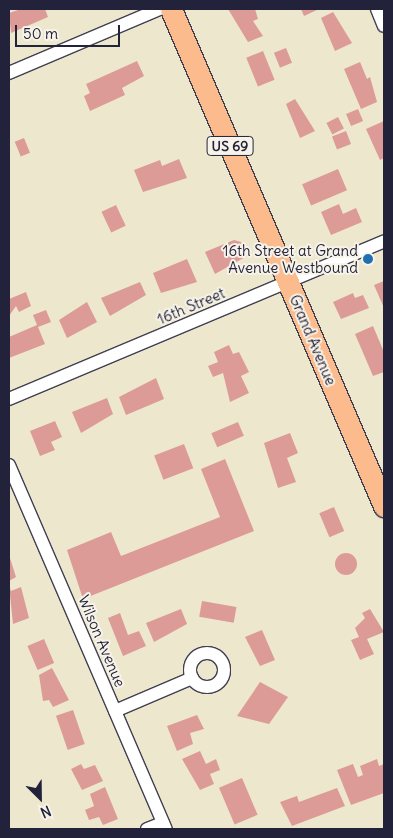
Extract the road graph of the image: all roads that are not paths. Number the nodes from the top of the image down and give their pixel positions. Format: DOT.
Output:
graph roads {
  1 [pos="160,9"];
  2 [pos="172,9"];
  3 [pos="377,9"];
  4 [pos="384,26"];
  5 [pos="9,73"];
  6 [pos="384,241"];
  7 [pos="288,283"];
  8 [pos="9,399"];
  9 [pos="9,466"];
  10 [pos="382,493"];
  11 [pos="192,678"];
  12 [pos="115,711"];
  13 [pos="164,826"];
  14 [pos="147,829"];
  1 -- 5 [label="street"];
  2 -- 7 [label="main road, Grand Avenue / US 69"];
  3 -- 4 [label="street"];
  6 -- 7 [label="street, 16th Street"];
  7 -- 8 [label="street, 16th Street"];
  7 -- 10 [label="main road, Grand Avenue / US 69"];
  9 -- 12 [label="street, Wilson Avenue"];
  11 -- 12 [label="street"];
  12 -- 13 [label="street, Wilson Avenue"];
  13 -- 14 [label="street"];
}
